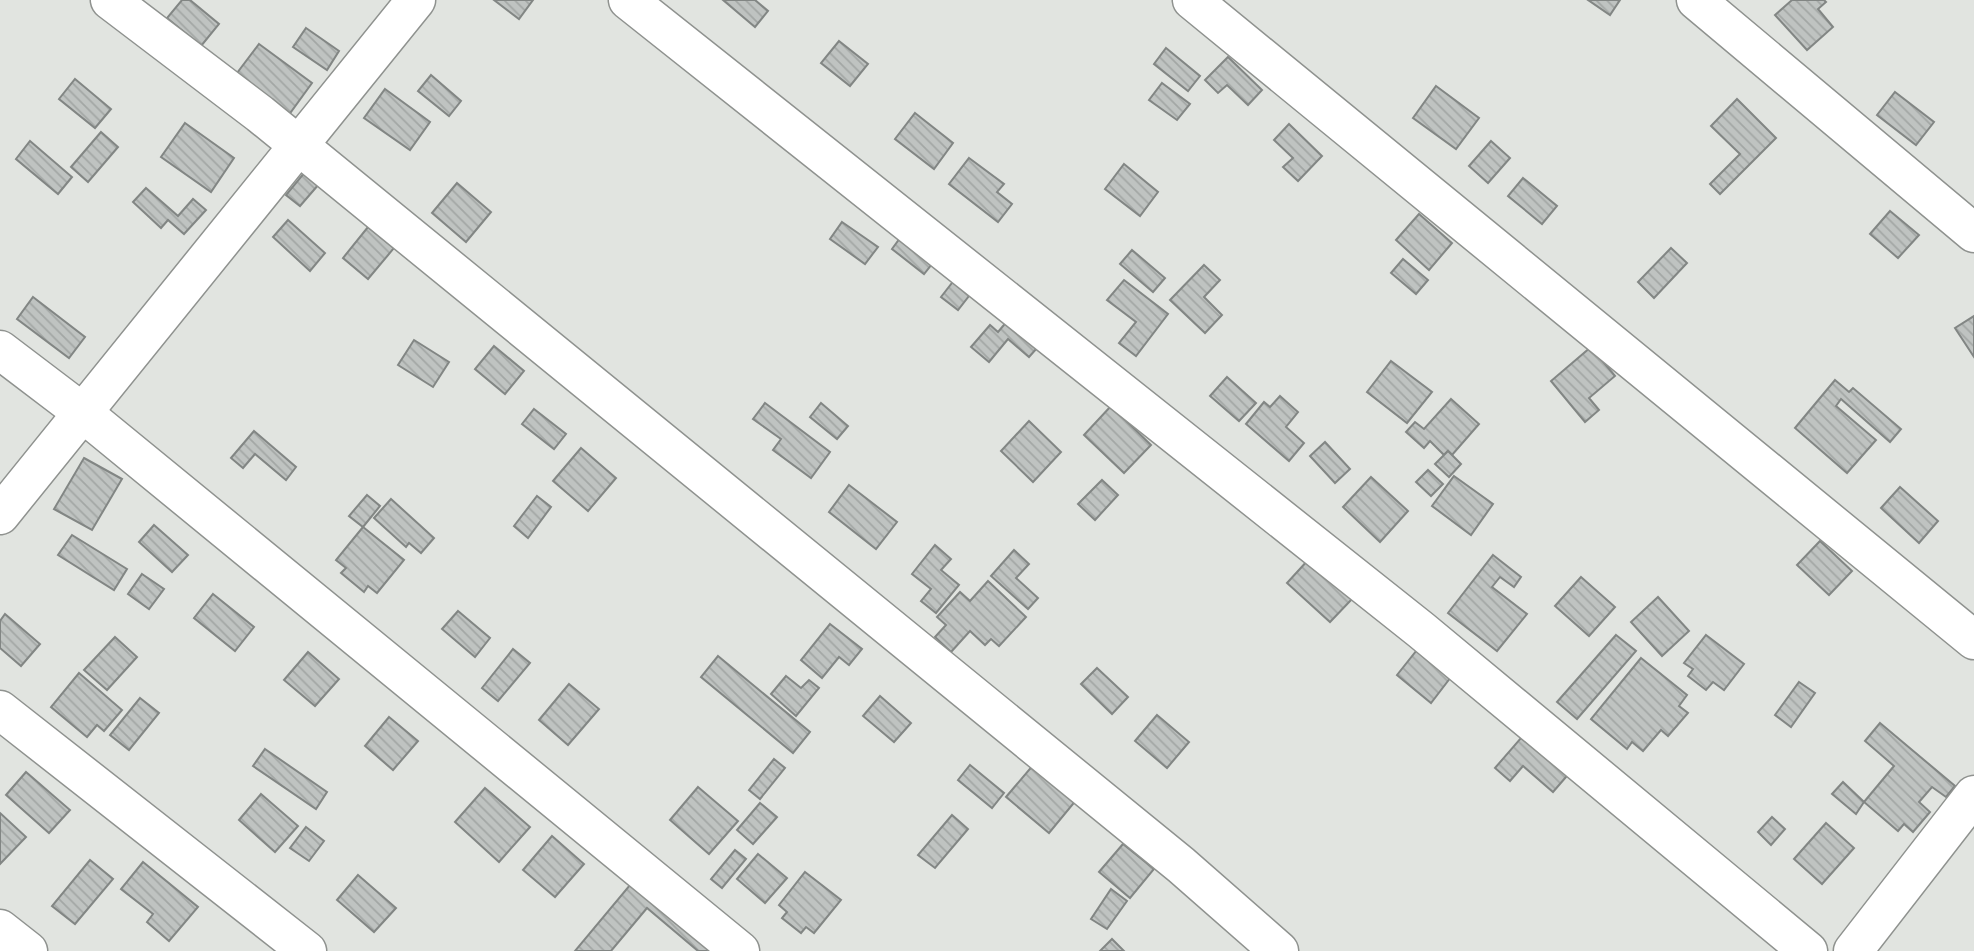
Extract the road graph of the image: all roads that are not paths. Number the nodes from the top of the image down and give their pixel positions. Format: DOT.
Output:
graph roads {
  1 [pos="110,0"];
  2 [pos="415,0"];
  3 [pos="628,0"];
  4 [pos="1192,0"];
  5 [pos="1696,0"];
  6 [pos="299,147"];
  7 [pos="1974,233"];
  8 [pos="0,350"];
  9 [pos="83,413"];
  10 [pos="0,515"];
  11 [pos="1974,639"];
  12 [pos="0,710"];
  13 [pos="1974,795"];
  14 [pos="0,929"];
  15 [pos="28,951"];
  16 [pos="307,951"];
  17 [pos="740,951"];
  18 [pos="1279,951"];
  19 [pos="1808,951"];
  20 [pos="1853,951"];
  1 -- 6 [label="street"];
  2 -- 6 [label="street"];
  3 -- 19 [label="street"];
  4 -- 11 [label="street"];
  5 -- 7 [label="street"];
  6 -- 9 [label="street"];
  6 -- 18 [label="street"];
  8 -- 9 [label="street"];
  9 -- 10 [label="street"];
  9 -- 17 [label="street"];
  12 -- 16 [label="street"];
  13 -- 20 [label="street"];
  14 -- 15 [label="street"];
}
